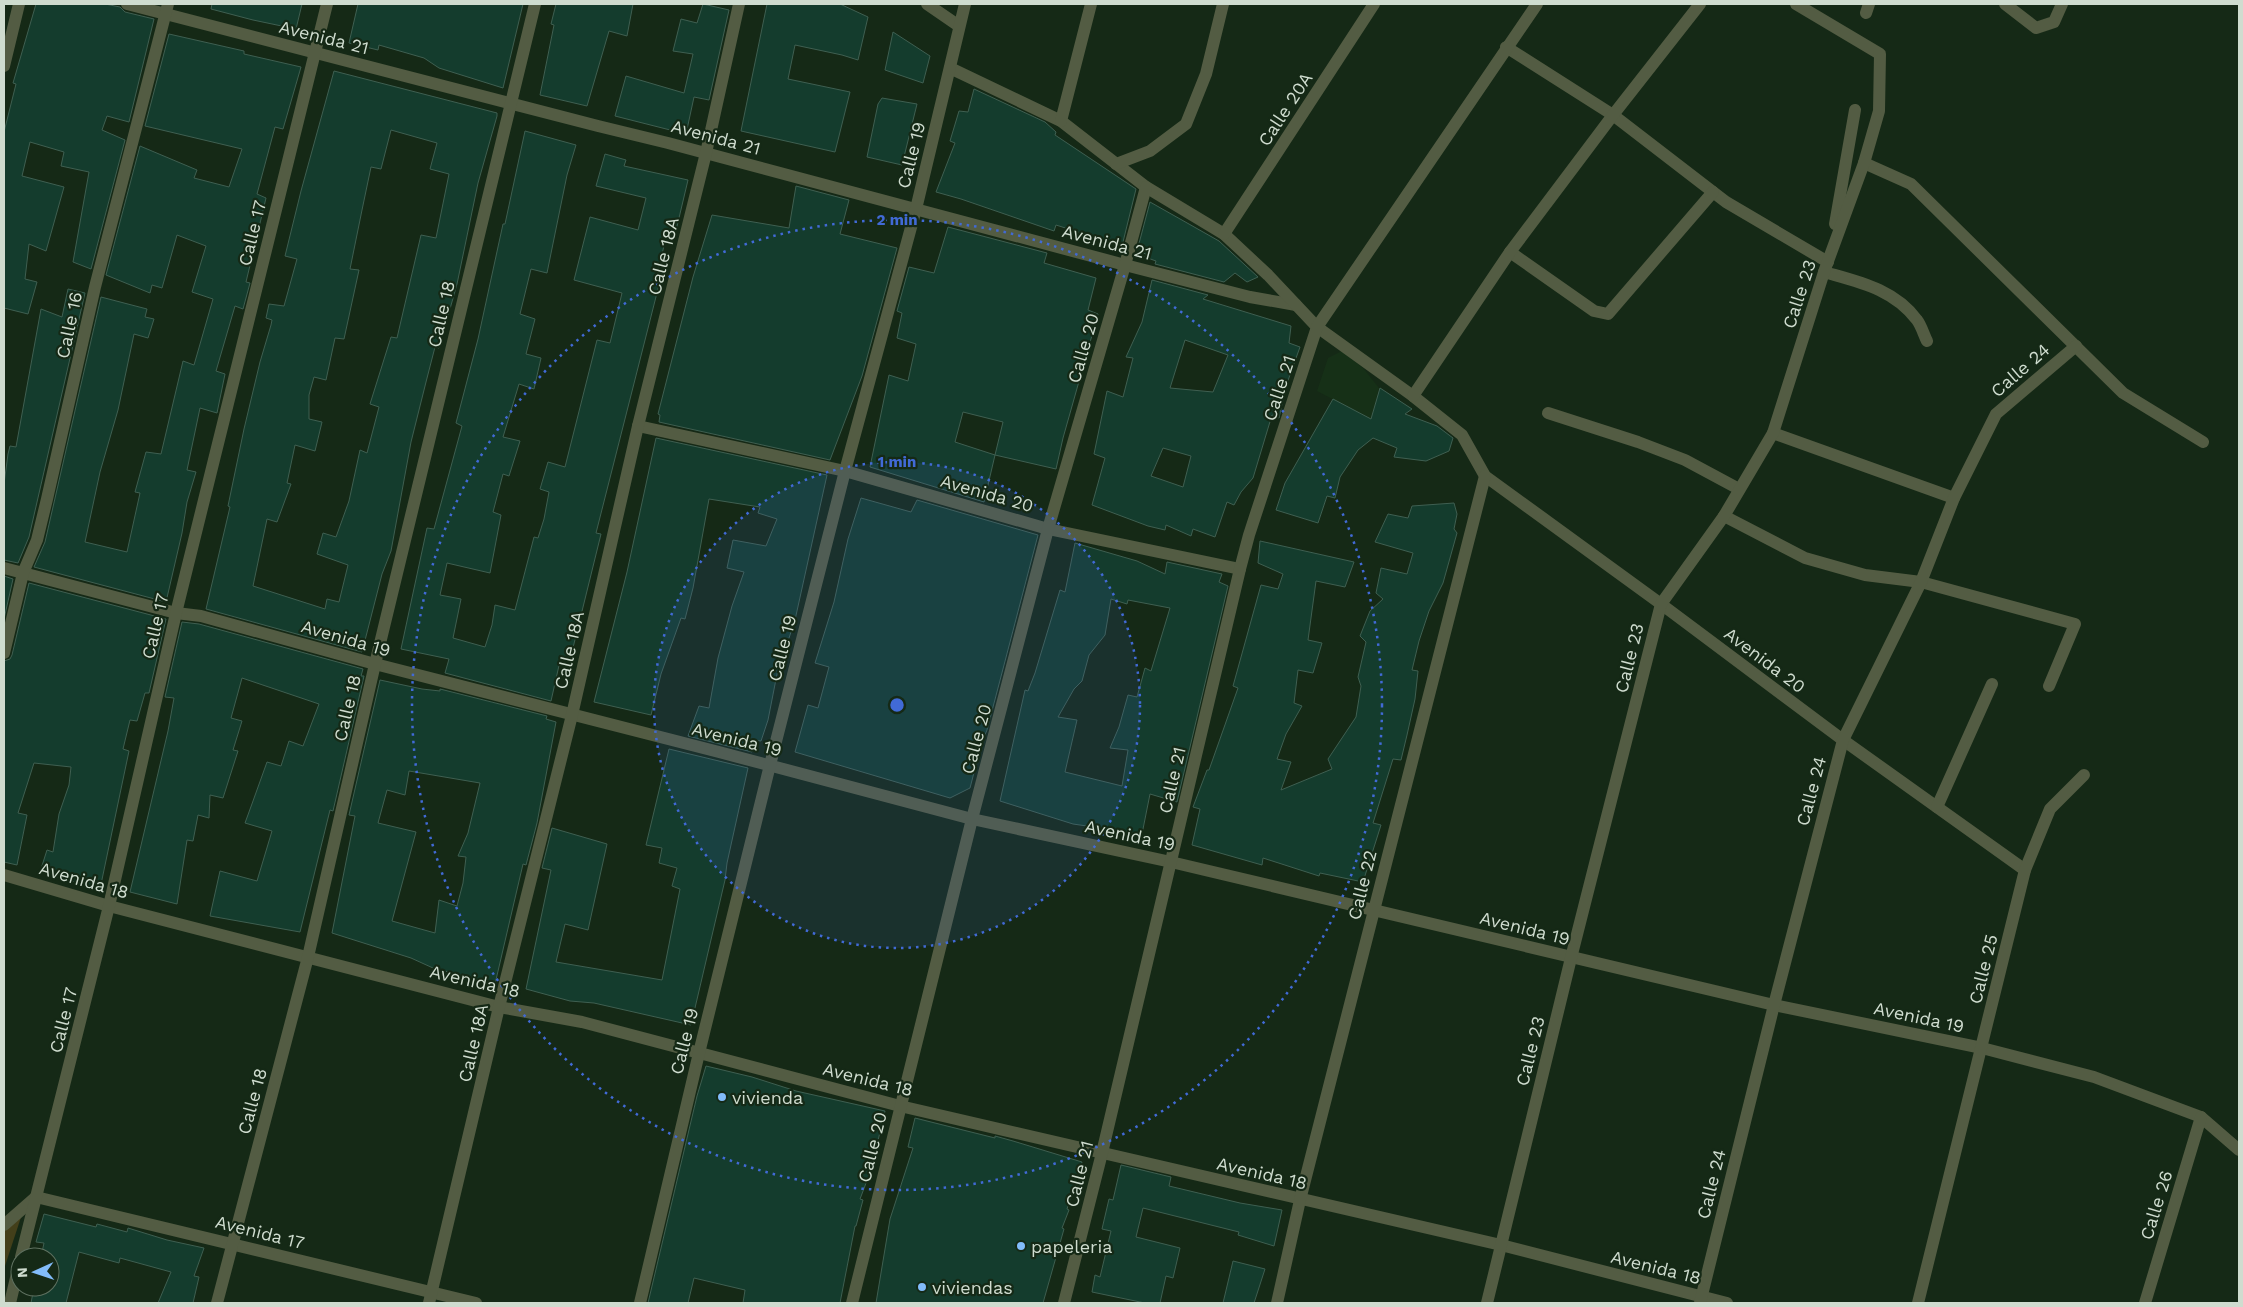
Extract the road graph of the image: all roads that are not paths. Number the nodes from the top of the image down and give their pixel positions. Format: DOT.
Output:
graph roads {
  1 [pos="19,4"];
  2 [pos="127,4"];
  3 [pos="327,4"];
  4 [pos="535,4"];
  5 [pos="739,4"];
  6 [pos="927,4"];
  7 [pos="965,4"];
  8 [pos="1091,4"];
  9 [pos="1222,4"];
  10 [pos="1374,4"];
  11 [pos="1537,4"];
  12 [pos="1700,4"];
  13 [pos="1796,4"];
  14 [pos="2005,4"];
  15 [pos="2062,4"];
  16 [pos="167,9"];
  17 [pos="959,26"];
  18 [pos="1506,47"];
  19 [pos="315,53"];
  20 [pos="4,66"];
  21 [pos="950,68"];
  22 [pos="510,103"];
  23 [pos="1855,110"];
  24 [pos="1613,115"];
  25 [pos="1061,122"];
  26 [pos="706,153"];
  27 [pos="1864,163"];
  28 [pos="1116,164"];
  29 [pos="1146,187"];
  30 [pos="1713,192"];
  31 [pos="916,209"];
  32 [pos="1224,234"];
  33 [pos="1836,239"];
  34 [pos="1510,252"];
  35 [pos="1125,265"];
  36 [pos="1826,267"];
  37 [pos="1296,305"];
  38 [pos="1317,327"];
  39 [pos="1926,341"];
  40 [pos="2076,346"];
  41 [pos="1413,396"];
  42 [pos="1548,414"];
  43 [pos="638,426"];
  44 [pos="1773,433"];
  45 [pos="2203,442"];
  46 [pos="845,471"];
  47 [pos="1484,476"];
  48 [pos="1740,489"];
  49 [pos="1954,498"];
  50 [pos="1724,516"];
  51 [pos="1048,529"];
  52 [pos="4,568"];
  53 [pos="1240,569"];
  54 [pos="23,573"];
  55 [pos="1921,582"];
  56 [pos="1661,604"];
  57 [pos="176,613"];
  58 [pos="4,653"];
  59 [pos="375,664"];
  60 [pos="1992,684"];
  61 [pos="2049,686"];
  62 [pos="572,716"];
  63 [pos="1843,740"];
  64 [pos="770,765"];
  65 [pos="2084,775"];
  66 [pos="1936,807"];
  67 [pos="972,819"];
  68 [pos="1171,862"];
  69 [pos="2026,870"];
  70 [pos="4,875"];
  71 [pos="109,906"];
  72 [pos="1374,909"];
  73 [pos="308,957"];
  74 [pos="1571,958"];
  75 [pos="1774,1005"];
  76 [pos="499,1007"];
  77 [pos="1982,1048"];
  78 [pos="699,1053"];
  79 [pos="900,1106"];
  80 [pos="2201,1117"];
  81 [pos="2239,1150"];
  82 [pos="1102,1152"];
  83 [pos="36,1197"];
  84 [pos="1300,1200"];
  85 [pos="4,1225"];
  86 [pos="232,1243"];
  87 [pos="1501,1245"];
  88 [pos="24,1247"];
  89 [pos="431,1298"];
  90 [pos="1701,1300"];
  91 [pos="217,1303"];
  92 [pos="476,1303"];
  93 [pos="640,1303"];
  94 [pos="852,1303"];
  95 [pos="1064,1303"];
  96 [pos="1277,1303"];
  97 [pos="1487,1303"];
  98 [pos="1728,1303"];
  99 [pos="1918,1303"];
  100 [pos="2145,1303"];
  1 -- 20 [label="street"];
  2 -- 16 [label="street, Avenida 21"];
  3 -- 19 [label="street, Calle 17"];
  4 -- 22 [label="street, Calle 18"];
  5 -- 26 [label="street, Calle 18A"];
  6 -- 17 [label="street"];
  7 -- 17 [label="street, Calle 19"];
  8 -- 25 [label="street"];
  9 -- 28 [label="street"];
  10 -- 32 [label="street, Calle 20A"];
  11 -- 18 [label="street, Calle 21"];
  12 -- 24 [label="street"];
  13 -- 27 [label="street, Calle 23"];
  14 -- 15 [label="street"];
  16 -- 19 [label="street, Avenida 21"];
  16 -- 54 [label="street, Calle 16"];
  17 -- 21 [label="street, Calle 19"];
  18 -- 24 [label="street"];
  18 -- 38 [label="street, Calle 21"];
  19 -- 22 [label="street, Avenida 21"];
  19 -- 57 [label="street, Calle 17"];
  21 -- 25 [label="street"];
  21 -- 31 [label="street, Calle 19"];
  22 -- 26 [label="street, Avenida 21"];
  22 -- 59 [label="street, Calle 18"];
  23 -- 33 [label="street"];
  24 -- 30 [label="street"];
  24 -- 34 [label="street"];
  25 -- 28 [label="street"];
  26 -- 31 [label="street, Avenida 21"];
  26 -- 43 [label="street, Calle 18A"];
  27 -- 33 [label="street, Calle 23"];
  27 -- 40 [label="street"];
  28 -- 29 [label="street"];
  29 -- 32 [label="street"];
  29 -- 35 [label="street, Calle 20"];
  30 -- 34 [label="street"];
  30 -- 36 [label="street"];
  31 -- 35 [label="street, Avenida 21"];
  31 -- 46 [label="street, Calle 19"];
  32 -- 37 [label="street"];
  33 -- 36 [label="street, Calle 23"];
  34 -- 41 [label="street"];
  35 -- 37 [label="street, Avenida 21"];
  35 -- 51 [label="street, Calle 20"];
  36 -- 39 [label="street"];
  36 -- 44 [label="street, Calle 23"];
  37 -- 38 [label="street"];
  38 -- 41 [label="street"];
  38 -- 53 [label="street, Calle 21"];
  40 -- 45 [label="street"];
  40 -- 49 [label="street, Calle 24"];
  41 -- 47 [label="street"];
  42 -- 48 [label="street"];
  43 -- 46 [label="street, Avenida 20"];
  43 -- 62 [label="street, Calle 18A"];
  44 -- 48 [label="street, Calle 23"];
  44 -- 49 [label="street"];
  46 -- 51 [label="street, Avenida 20"];
  46 -- 64 [label="street, Calle 19"];
  47 -- 56 [label="street, Avenida 20"];
  47 -- 72 [label="street, Calle 22"];
  48 -- 50 [label="street, Calle 23"];
  49 -- 55 [label="street, Calle 24"];
  50 -- 55 [label="street"];
  50 -- 56 [label="street, Calle 23"];
  51 -- 53 [label="street, Avenida 20"];
  51 -- 67 [label="street, Calle 20"];
  52 -- 54 [label="street, Avenida 19"];
  53 -- 68 [label="street, Calle 21"];
  54 -- 57 [label="street, Avenida 19"];
  54 -- 58 [label="street, Calle 16"];
  55 -- 61 [label="street"];
  55 -- 63 [label="street, Calle 24"];
  56 -- 63 [label="street, Avenida 20"];
  56 -- 74 [label="street, Calle 23"];
  57 -- 59 [label="street, Avenida 19"];
  57 -- 71 [label="street, Calle 17"];
  59 -- 62 [label="street, Avenida 19"];
  59 -- 73 [label="street, Calle 18"];
  60 -- 66 [label="street"];
  62 -- 64 [label="street, Avenida 19"];
  62 -- 76 [label="street, Calle 18A"];
  63 -- 66 [label="street, Avenida 20"];
  63 -- 75 [label="street, Calle 24"];
  64 -- 67 [label="street, Avenida 19"];
  64 -- 78 [label="street, Calle 19"];
  65 -- 69 [label="street, Calle 25"];
  66 -- 69 [label="street, Avenida 20"];
  67 -- 68 [label="street, Avenida 19"];
  67 -- 79 [label="street, Calle 20"];
  68 -- 72 [label="street, Avenida 19"];
  68 -- 82 [label="street, Calle 21"];
  69 -- 77 [label="street, Calle 25"];
  70 -- 71 [label="street, Avenida 18"];
  71 -- 73 [label="street, Avenida 18"];
  71 -- 83 [label="street, Calle 17"];
  72 -- 74 [label="street, Avenida 19"];
  72 -- 84 [label="street, Calle 22"];
  73 -- 76 [label="street, Avenida 18"];
  73 -- 86 [label="street, Calle 18"];
  74 -- 75 [label="street, Avenida 19"];
  74 -- 87 [label="street, Calle 23"];
  75 -- 77 [label="street, Avenida 19"];
  75 -- 90 [label="street, Calle 24"];
  76 -- 78 [label="street, Avenida 18"];
  76 -- 89 [label="street, Calle 18A"];
  77 -- 80 [label="street, Avenida 19"];
  77 -- 99 [label="street, Calle 25"];
  78 -- 79 [label="street, Avenida 18"];
  78 -- 93 [label="street, Calle 19"];
  79 -- 82 [label="street, Avenida 18"];
  79 -- 94 [label="street, Calle 20"];
  80 -- 81 [label="street, Avenida 19"];
  80 -- 100 [label="street, Calle 26"];
  82 -- 84 [label="street, Avenida 18"];
  82 -- 95 [label="street, Calle 21"];
  83 -- 85 [label="street"];
  83 -- 86 [label="street, Avenida 17"];
  83 -- 88 [label="street, Calle 17"];
  84 -- 87 [label="street, Avenida 18"];
  84 -- 96 [label="street, Calle 22"];
  86 -- 89 [label="street, Avenida 17"];
  86 -- 91 [label="street, Calle 18"];
  87 -- 90 [label="street, Avenida 18"];
  87 -- 97 [label="street, Calle 23"];
  89 -- 92 [label="street, Avenida 17"];
  90 -- 98 [label="street, Avenida 18"];
}
